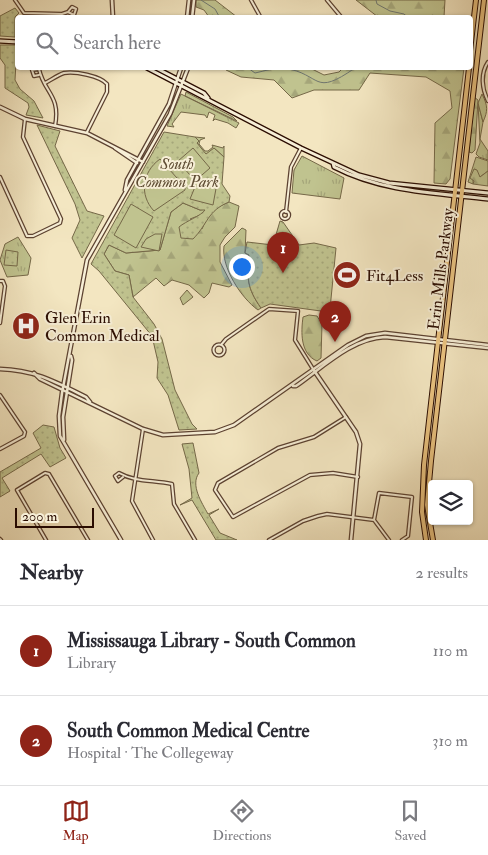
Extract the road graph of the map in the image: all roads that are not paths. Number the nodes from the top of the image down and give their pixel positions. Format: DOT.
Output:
graph roads {
  1 [pos="15,0"];
  2 [pos="112,0"];
  3 [pos="189,0"];
  4 [pos="194,0"];
  5 [pos="251,0"];
  6 [pos="327,0"];
  7 [pos="476,0"];
  8 [pos="484,0"];
  9 [pos="68,12"];
  10 [pos="113,15"];
  11 [pos="187,15"];
  12 [pos="192,15"];
  13 [pos="259,15"];
  14 [pos="340,15"];
  15 [pos="473,26"];
  16 [pos="0,41"];
  17 [pos="15,42"];
  18 [pos="488,62"];
  19 [pos="151,70"];
  20 [pos="160,70"];
  21 [pos="180,70"];
  22 [pos="187,70"];
  23 [pos="469,70"];
  24 [pos="39,74"];
  25 [pos="178,79"];
  26 [pos="45,83"];
  27 [pos="177,84"];
  28 [pos="183,84"];
  29 [pos="488,101"];
  30 [pos="0,107"];
  31 [pos="25,119"];
  32 [pos="56,126"];
  33 [pos="87,133"];
  34 [pos="301,148"];
  35 [pos="138,161"];
  36 [pos="142,163"];
  37 [pos="333,163"];
  38 [pos="0,177"];
  39 [pos="455,190"];
  40 [pos="124,191"];
  41 [pos="462,191"];
  42 [pos="488,193"];
  43 [pos="454,195"];
  44 [pos="461,196"];
  45 [pos="488,199"];
  46 [pos="286,212"];
  47 [pos="0,281"];
  48 [pos="0,323"];
  49 [pos="438,341"];
  50 [pos="444,342"];
  51 [pos="221,345"];
  52 [pos="488,345"];
  53 [pos="488,348"];
  54 [pos="71,356"];
  55 [pos="0,369"];
  56 [pos="313,369"];
  57 [pos="34,373"];
  58 [pos="316,373"];
  59 [pos="64,386"];
  60 [pos="293,386"];
  61 [pos="68,388"];
  62 [pos="63,390"];
  63 [pos="68,393"];
  64 [pos="0,396"];
  65 [pos="90,402"];
  66 [pos="346,417"];
  67 [pos="143,429"];
  68 [pos="64,443"];
  69 [pos="0,450"];
  70 [pos="123,477"];
  71 [pos="358,477"];
  72 [pos="135,480"];
  73 [pos="354,518"];
  74 [pos="374,520"];
  75 [pos="46,540"];
  76 [pos="88,540"];
  77 [pos="121,540"];
  78 [pos="153,540"];
  79 [pos="195,540"];
  80 [pos="269,540"];
  81 [pos="351,540"];
  82 [pos="389,540"];
  83 [pos="402,540"];
  84 [pos="426,540"];
  85 [pos="433,540"];
  1 -- 9 [label="street"];
  2 -- 10 [label="street"];
  3 -- 11 [label="street"];
  4 -- 12 [label="street"];
  5 -- 13 [label="street"];
  6 -- 14 [label="street"];
  7 -- 15 [label="main road"];
  8 -- 41 [label="main road, Erin Mills Parkway"];
  16 -- 17 [label="main road"];
  18 -- 29 [label="street"];
  19 -- 27 [label="main road"];
  20 -- 25 [label="main road"];
  21 -- 25 [label="street"];
  22 -- 28 [label="street"];
  23 -- 39 [label="main road, Erin Mills Parkway"];
  24 -- 26 [label="street"];
  25 -- 27 [label="street"];
  25 -- 28 [label="main road"];
  26 -- 32 [label="street"];
  26 -- 33 [label="street"];
  27 -- 28 [label="main road"];
  27 -- 35 [label="street"];
  28 -- 34 [label="main road"];
  28 -- 36 [label="street"];
  30 -- 31 [label="street"];
  31 -- 32 [label="street"];
  31 -- 38 [label="street"];
  32 -- 33 [label="street"];
  33 -- 35 [label="street"];
  34 -- 37 [label="main road"];
  34 -- 46 [label="street"];
  35 -- 36 [label="street"];
  35 -- 40 [label="street"];
  36 -- 40 [label="street"];
  37 -- 39 [label="main road"];
  37 -- 43 [label="main road"];
  39 -- 41 [label="main road"];
  39 -- 43 [label="main road, Erin Mills Parkway"];
  40 -- 54 [label="street"];
  41 -- 42 [label="main road"];
  41 -- 44 [label="main road, Erin Mills Parkway"];
  43 -- 44 [label="main road"];
  43 -- 49 [label="main road, Erin Mills Parkway"];
  44 -- 45 [label="main road"];
  44 -- 50 [label="main road, Erin Mills Parkway"];
  47 -- 48 [label="street"];
  49 -- 50 [label="street"];
  49 -- 56 [label="street"];
  49 -- 58 [label="street"];
  49 -- 84 [label="main road, Erin Mills Parkway"];
  50 -- 52 [label="street"];
  50 -- 53 [label="street"];
  50 -- 85 [label="main road, Erin Mills Parkway"];
  51 -- 51 [label="street"];
  51 -- 56 [label="street"];
  54 -- 59 [label="street"];
  54 -- 61 [label="street"];
  55 -- 57 [label="street"];
  56 -- 58 [label="street"];
  56 -- 60 [label="street"];
  57 -- 59 [label="street"];
  57 -- 62 [label="street"];
  58 -- 60 [label="street"];
  58 -- 66 [label="street"];
  59 -- 61 [label="street"];
  59 -- 62 [label="street"];
  60 -- 67 [label="street"];
  61 -- 63 [label="street"];
  61 -- 65 [label="street"];
  62 -- 63 [label="street"];
  62 -- 68 [label="street"];
  63 -- 65 [label="street"];
  63 -- 68 [label="street"];
  64 -- 69 [label="street"];
  65 -- 67 [label="street"];
  66 -- 71 [label="street"];
  66 -- 71 [label="street"];
  67 -- 72 [label="street"];
  68 -- 77 [label="street"];
  70 -- 72 [label="street"];
  71 -- 73 [label="street"];
  72 -- 78 [label="street"];
  72 -- 79 [label="street"];
  73 -- 74 [label="street"];
  73 -- 80 [label="street"];
  73 -- 81 [label="street"];
  74 -- 82 [label="street"];
  74 -- 83 [label="street"];
  75 -- 76 [label="street"];
}
